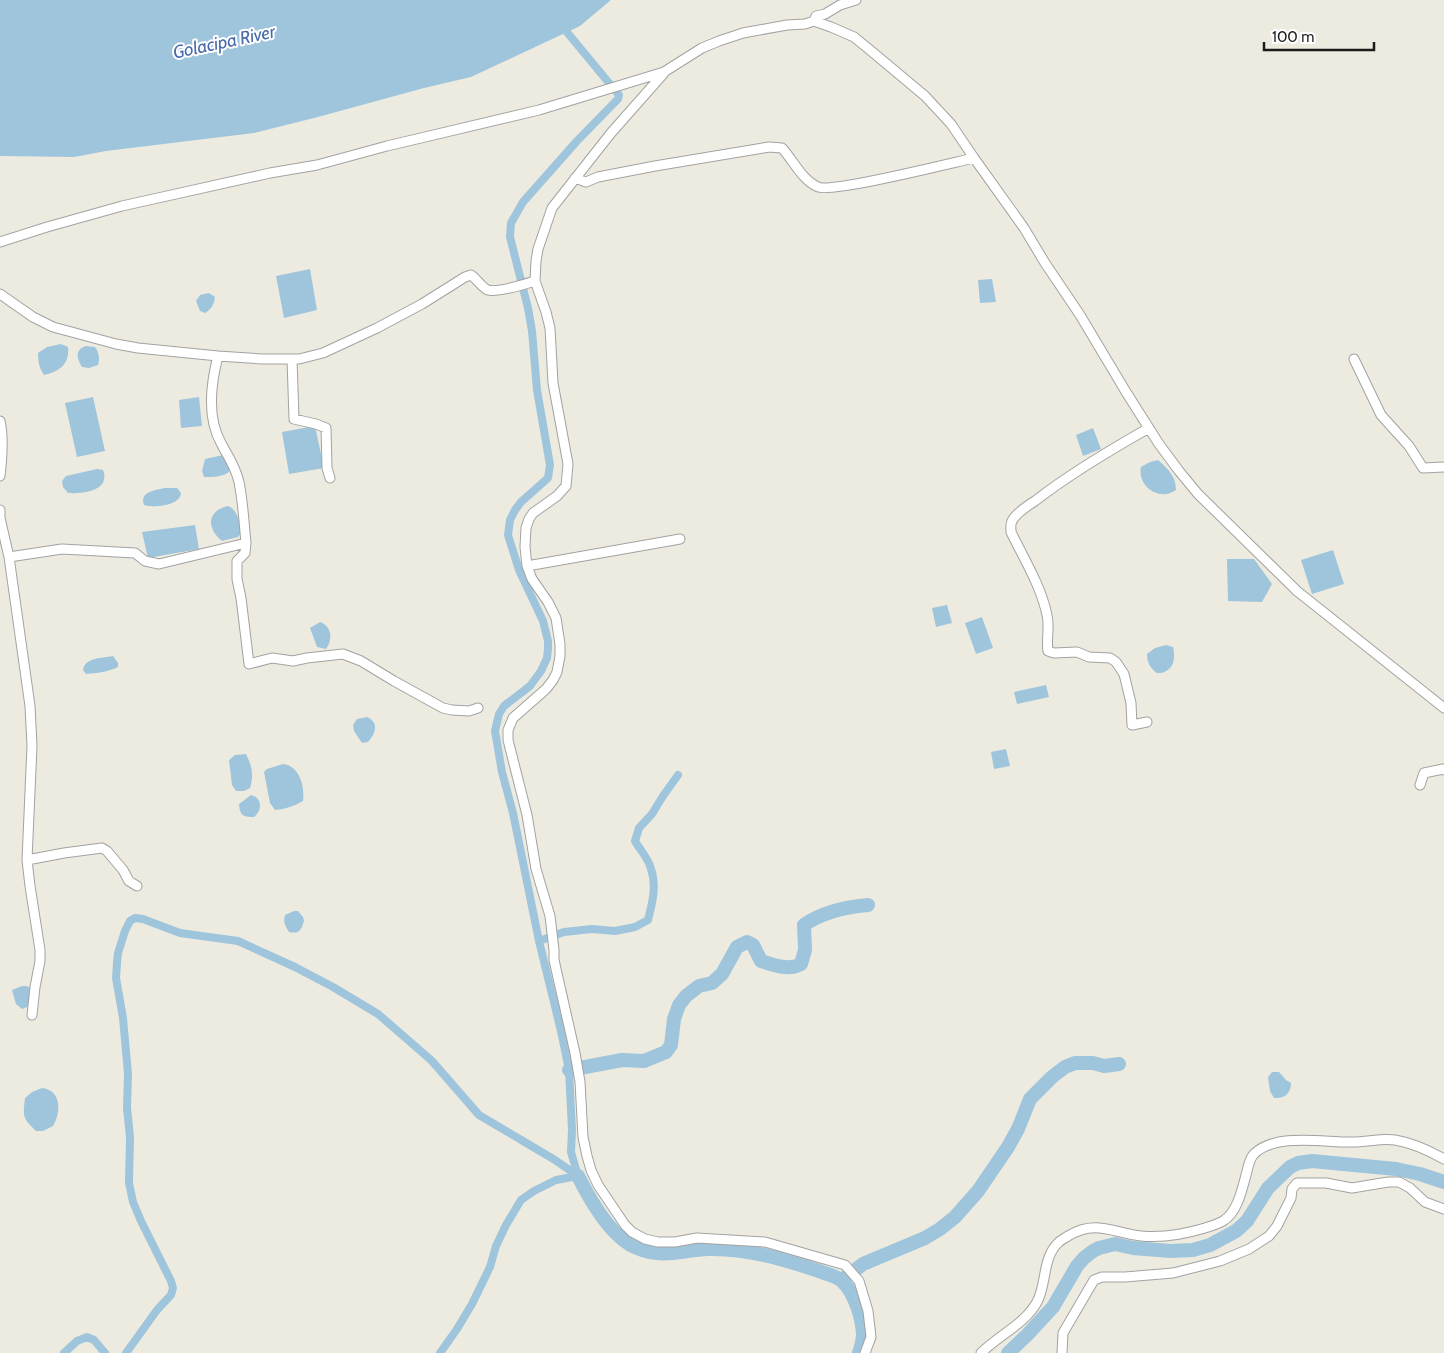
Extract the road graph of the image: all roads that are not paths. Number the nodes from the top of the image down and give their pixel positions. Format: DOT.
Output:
graph roads {
  1 [pos="856,0"];
  2 [pos="814,21"];
  3 [pos="664,72"];
  4 [pos="974,158"];
  5 [pos="575,178"];
  6 [pos="0,242"];
  7 [pos="535,281"];
  8 [pos="0,294"];
  9 [pos="218,356"];
  10 [pos="292,359"];
  11 [pos="1354,359"];
  12 [pos="0,422"];
  13 [pos="1149,428"];
  14 [pos="1444,468"];
  15 [pos="0,476"];
  16 [pos="330,478"];
  17 [pos="0,510"];
  18 [pos="680,539"];
  19 [pos="246,543"];
  20 [pos="9,557"];
  21 [pos="527,566"];
  22 [pos="478,708"];
  23 [pos="1444,708"];
  24 [pos="1147,722"];
  25 [pos="1444,770"];
  26 [pos="1420,785"];
  27 [pos="27,860"];
  28 [pos="137,886"];
  29 [pos="32,1015"];
  30 [pos="1444,1160"];
  31 [pos="1444,1209"];
  32 [pos="865,1353"];
  33 [pos="981,1353"];
  34 [pos="1062,1353"];
  1 -- 2 [label="street"];
  2 -- 3 [label="street"];
  2 -- 4 [label="street"];
  3 -- 5 [label="street"];
  3 -- 6 [label="street"];
  4 -- 5 [label="street"];
  4 -- 13 [label="street"];
  5 -- 7 [label="street"];
  7 -- 10 [label="street"];
  7 -- 21 [label="street"];
  8 -- 9 [label="street"];
  9 -- 10 [label="street"];
  9 -- 19 [label="street"];
  10 -- 16 [label="street"];
  11 -- 14 [label="street"];
  12 -- 15 [label="street"];
  13 -- 23 [label="street"];
  13 -- 24 [label="street"];
  17 -- 20 [label="street"];
  18 -- 21 [label="street"];
  19 -- 20 [label="street"];
  19 -- 22 [label="street"];
  20 -- 27 [label="street"];
  21 -- 32 [label="street"];
  25 -- 26 [label="street"];
  27 -- 28 [label="street"];
  27 -- 29 [label="street"];
  30 -- 33 [label="street"];
  31 -- 34 [label="street"];
}
